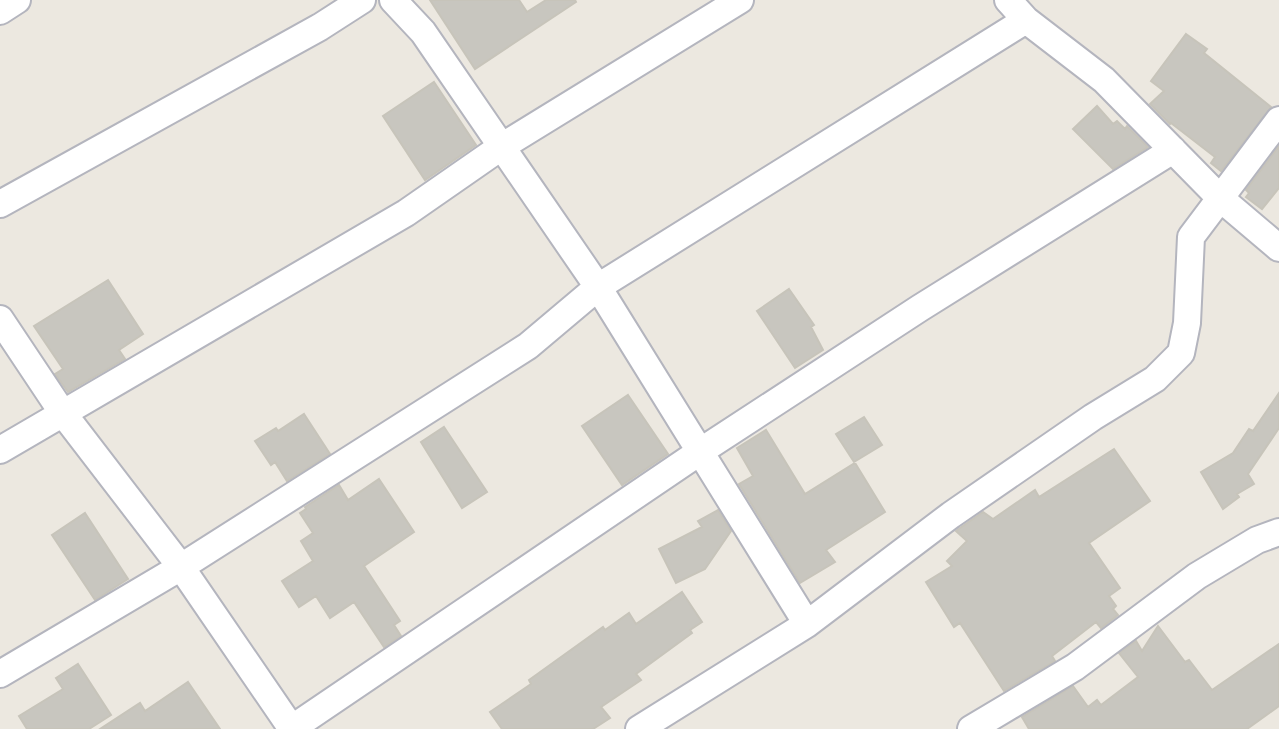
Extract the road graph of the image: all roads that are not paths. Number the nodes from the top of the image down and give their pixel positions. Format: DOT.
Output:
graph roads {
  1 [pos="17,0"];
  2 [pos="362,0"];
  3 [pos="393,0"];
  4 [pos="740,0"];
  5 [pos="1008,0"];
  6 [pos="0,11"];
  7 [pos="1026,20"];
  8 [pos="1279,120"];
  9 [pos="501,147"];
  10 [pos="1173,150"];
  11 [pos="1220,198"];
  12 [pos="0,204"];
  13 [pos="1279,248"];
  14 [pos="598,287"];
  15 [pos="0,319"];
  16 [pos="62,412"];
  17 [pos="0,450"];
  18 [pos="701,451"];
  19 [pos="1279,532"];
  20 [pos="181,566"];
  21 [pos="807,624"];
  22 [pos="0,674"];
  23 [pos="292,729"];
  24 [pos="639,729"];
  25 [pos="971,729"];
  1 -- 6 [label="street"];
  2 -- 12 [label="street"];
  3 -- 9 [label="street"];
  4 -- 9 [label="street"];
  5 -- 7 [label="street"];
  7 -- 10 [label="street"];
  7 -- 14 [label="street"];
  8 -- 11 [label="street"];
  9 -- 14 [label="street"];
  9 -- 16 [label="street"];
  10 -- 11 [label="street"];
  10 -- 18 [label="street"];
  11 -- 13 [label="street"];
  11 -- 21 [label="street"];
  14 -- 18 [label="street"];
  14 -- 20 [label="street"];
  15 -- 16 [label="street"];
  16 -- 17 [label="street"];
  16 -- 20 [label="street"];
  18 -- 21 [label="street"];
  18 -- 23 [label="street"];
  19 -- 25 [label="street"];
  20 -- 22 [label="street"];
  20 -- 23 [label="street"];
  21 -- 24 [label="street"];
}
